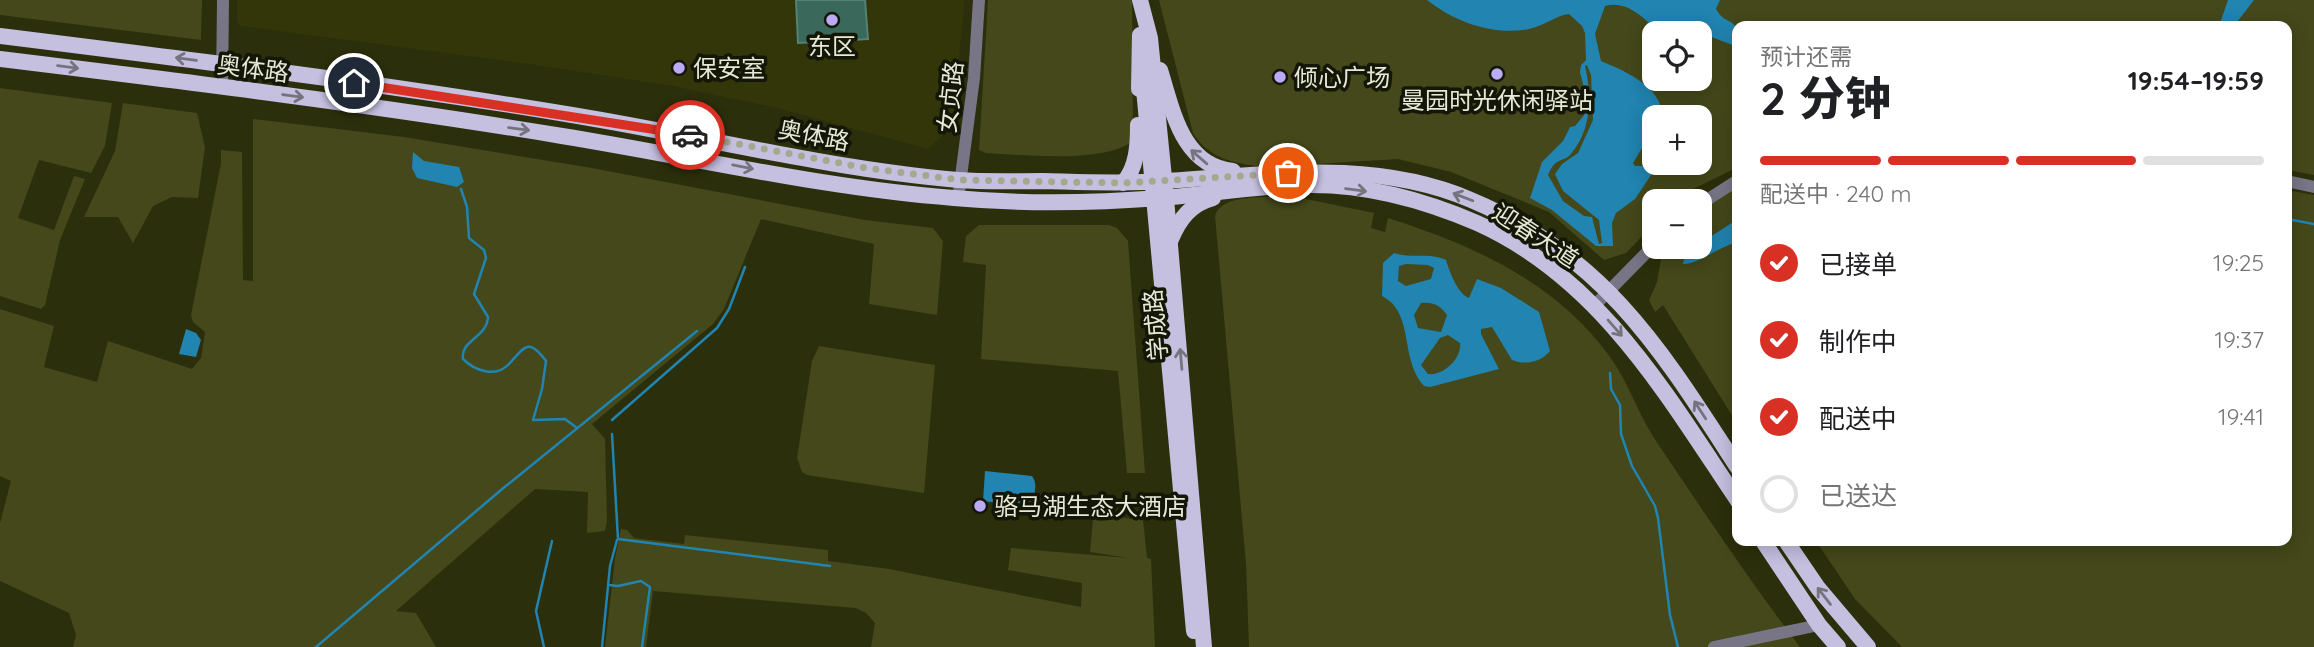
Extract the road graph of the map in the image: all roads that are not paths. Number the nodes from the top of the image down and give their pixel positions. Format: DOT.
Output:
graph roads {
  1 [pos="223,0"];
  2 [pos="979,0"];
  3 [pos="1138,0"];
  4 [pos="0,36"];
  5 [pos="1145,37"];
  6 [pos="0,59"];
  7 [pos="223,64"];
  8 [pos="222,88"];
  9 [pos="961,180"];
  10 [pos="1262,181"];
  11 [pos="2292,182"];
  12 [pos="1124,183"];
  13 [pos="1732,184"];
  14 [pos="2314,187"];
  15 [pos="1159,190"];
  16 [pos="1712,197"];
  17 [pos="958,199"];
  18 [pos="1120,201"];
  19 [pos="1163,240"];
  20 [pos="1551,243"];
  21 [pos="1642,257"];
  22 [pos="1540,259"];
  23 [pos="1609,291"];
  24 [pos="1595,305"];
  25 [pos="1665,357"];
  26 [pos="1647,368"];
  27 [pos="1732,459"];
  28 [pos="1732,492"];
  29 [pos="1766,546"];
  30 [pos="1789,546"];
  31 [pos="1819,625"];
  32 [pos="1193,647"];
  33 [pos="1204,647"];
  34 [pos="1714,647"];
  35 [pos="1839,647"];
  36 [pos="1868,647"];
  1 -- 7 [label="street"];
  2 -- 9 [label="street, 女贞路"];
  3 -- 5 [label="main road, 学成路"];
  7 -- 4 [label="main road, 奥体路, one-way"];
  10 -- 5 [label="main road, one-way"];
  5 -- 12 [label="main road"];
  5 -- 15 [label="main road, 学成路"];
  6 -- 8 [label="main road, 奥体路, one-way"];
  7 -- 8 [label="street"];
  7 -- 9 [label="main road, 奥体路"];
  8 -- 17 [label="main road, 奥体路, one-way"];
  9 -- 12 [label="main road, 奥体路"];
  9 -- 17 [label="street, 女贞路"];
  10 -- 15 [label="main road, 迎春大道"];
  10 -- 19 [label="main road"];
  20 -- 10 [label="main road, 迎春大道, one-way"];
  10 -- 22 [label="main road, 迎春大道, one-way"];
  11 -- 14 [label="street"];
  12 -- 15 [label="main road, 奥体路"];
  13 -- 16 [label="street"];
  15 -- 18 [label="main road, 奥体路"];
  15 -- 19 [label="main road, 学成路"];
  17 -- 18 [label="main road, 奥体路"];
  18 -- 19 [label="main road"];
  19 -- 32 [label="main road, 学成路"];
  33 -- 19 [label="main road, 学成路, one-way"];
  20 -- 22 [label="main road"];
  20 -- 23 [label="main road, 迎春大道"];
  21 -- 23 [label="street"];
  22 -- 24 [label="main road, 迎春大道"];
  23 -- 24 [label="street"];
  23 -- 25 [label="main road, 迎春大道"];
  24 -- 26 [label="main road, 迎春大道, one-way"];
  25 -- 26 [label="main road"];
  27 -- 25 [label="main road, 迎春大道, one-way"];
  26 -- 28 [label="main road, 迎春大道"];
  29 -- 31 [label="main road"];
  36 -- 30 [label="main road, one-way"];
  31 -- 34 [label="street"];
  31 -- 35 [label="main road"];
}
